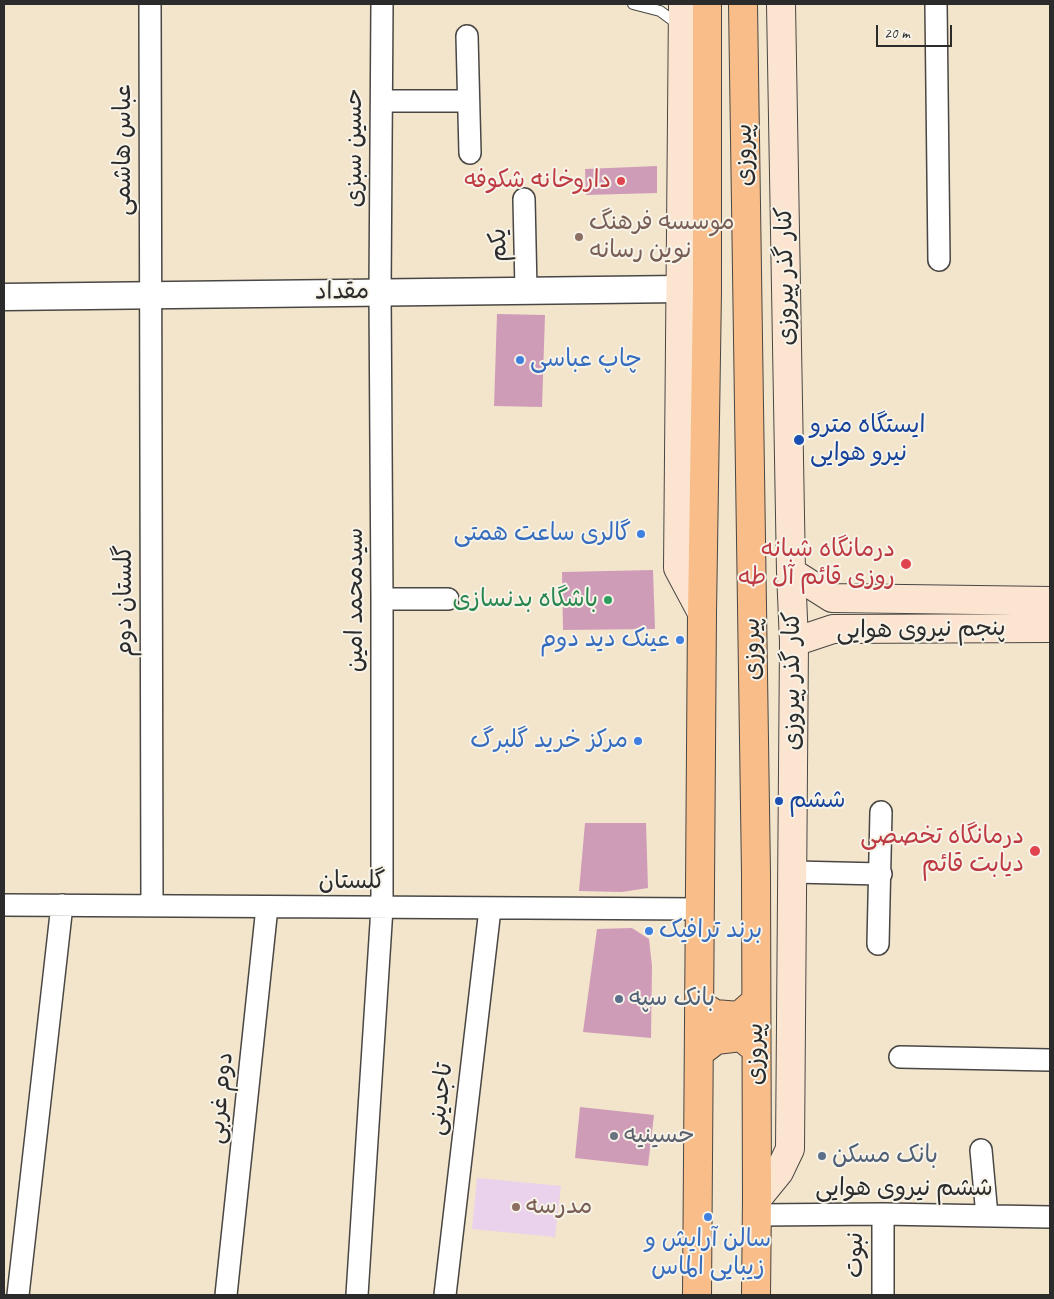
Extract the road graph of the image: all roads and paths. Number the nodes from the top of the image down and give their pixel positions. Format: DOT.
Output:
graph roads {
  1 [pos="150,4"];
  2 [pos="382,4"];
  3 [pos="633,4"];
  4 [pos="707,4"];
  5 [pos="743,4"];
  6 [pos="781,4"];
  7 [pos="936,4"];
  8 [pos="683,16"];
  9 [pos="467,36"];
  10 [pos="382,101"];
  11 [pos="468,101"];
  12 [pos="470,153"];
  13 [pos="524,199"];
  14 [pos="939,260"];
  15 [pos="681,289"];
  16 [pos="526,290"];
  17 [pos="380,292"];
  18 [pos="4,297"];
  19 [pos="150,297"];
  20 [pos="791,572"];
  21 [pos="832,598"];
  22 [pos="382,599"];
  23 [pos="448,599"];
  24 [pos="1050,601"];
  25 [pos="702,613"];
  26 [pos="1050,628"];
  27 [pos="833,629"];
  28 [pos="794,642"];
  29 [pos="880,812"];
  30 [pos="794,872"];
  31 [pos="881,874"];
  32 [pos="4,905"];
  33 [pos="62,905"];
  34 [pos="152,906"];
  35 [pos="267,907"];
  36 [pos="382,908"];
  37 [pos="490,909"];
  38 [pos="700,910"];
  39 [pos="878,944"];
  40 [pos="756,1001"];
  41 [pos="699,1004"];
  42 [pos="756,1049"];
  43 [pos="699,1054"];
  44 [pos="900,1056"];
  45 [pos="1050,1060"];
  46 [pos="981,1150"];
  47 [pos="757,1207"];
  48 [pos="883,1214"];
  49 [pos="987,1216"];
  50 [pos="1050,1217"];
  51 [pos="18,1295"];
  52 [pos="226,1295"];
  53 [pos="358,1295"];
  54 [pos="445,1295"];
  55 [pos="697,1295"];
  56 [pos="756,1295"];
  57 [pos="882,1295"];
  1 -- 19 [label="street, عباس هاشمی"];
  2 -- 10 [label="street, حسین سبزی"];
  3 -- 8 [label="lane"];
  4 -- 25 [label="main road, پیروزی"];
  5 -- 40 [label="main road, پیروزی"];
  6 -- 20 [label="main road, کنار گذر پیروزی"];
  7 -- 14 [label="street"];
  8 -- 15 [label="main road"];
  9 -- 11 [label="street"];
  10 -- 11 [label="street"];
  10 -- 17 [label="street, حسین سبزی"];
  11 -- 12 [label="street"];
  13 -- 16 [label="street, یکم"];
  15 -- 16 [label="street, مقداد"];
  15 -- 25 [label="main road"];
  16 -- 17 [label="street, مقداد"];
  17 -- 19 [label="street, مقداد"];
  17 -- 22 [label="street, سیدمحمد امین"];
  18 -- 19 [label="street, مقداد"];
  19 -- 34 [label="street, گلستان دوم"];
  20 -- 21 [label="main road, پنجم نیروی هوایی"];
  20 -- 28 [label="main road, کنار گذر پیروزی"];
  21 -- 24 [label="main road, پنجم نیروی هوایی"];
  21 -- 27 [label="main road"];
  22 -- 23 [label="street"];
  22 -- 36 [label="street, سیدمحمد امین"];
  25 -- 38 [label="main road, پیروزی"];
  26 -- 27 [label="main road, پنجم نیروی هوایی"];
  27 -- 28 [label="main road, پنجم نیروی هوایی"];
  28 -- 30 [label="main road, کنار گذر پیروزی"];
  29 -- 31 [label="street"];
  30 -- 31 [label="street"];
  30 -- 47 [label="main road, کنار گذر پیروزی"];
  31 -- 39 [label="street"];
  32 -- 33 [label="street, گلستان"];
  33 -- 34 [label="street, گلستان"];
  33 -- 51 [label="street"];
  34 -- 35 [label="street, گلستان"];
  35 -- 36 [label="street, گلستان"];
  35 -- 52 [label="street, دوم غربی"];
  36 -- 37 [label="street, گلستان"];
  36 -- 53 [label="street, سیدمحمد امین"];
  37 -- 38 [label="street, گلستان"];
  37 -- 54 [label="street, تاجدینی"];
  38 -- 41 [label="main road, پیروزی"];
  40 -- 41 [label="main road"];
  40 -- 42 [label="main road, پیروزی"];
  41 -- 43 [label="main road, پیروزی"];
  42 -- 43 [label="main road"];
  42 -- 47 [label="main road, پیروزی"];
  43 -- 55 [label="main road, پیروزی"];
  44 -- 45 [label="street"];
  46 -- 49 [label="street"];
  47 -- 48 [label="street, ششم نیروی هوایی"];
  47 -- 56 [label="main road, پیروزی"];
  48 -- 49 [label="street, ششم نیروی هوایی"];
  48 -- 57 [label="street, نبوت"];
  49 -- 50 [label="street, ششم نیروی هوایی"];
}
